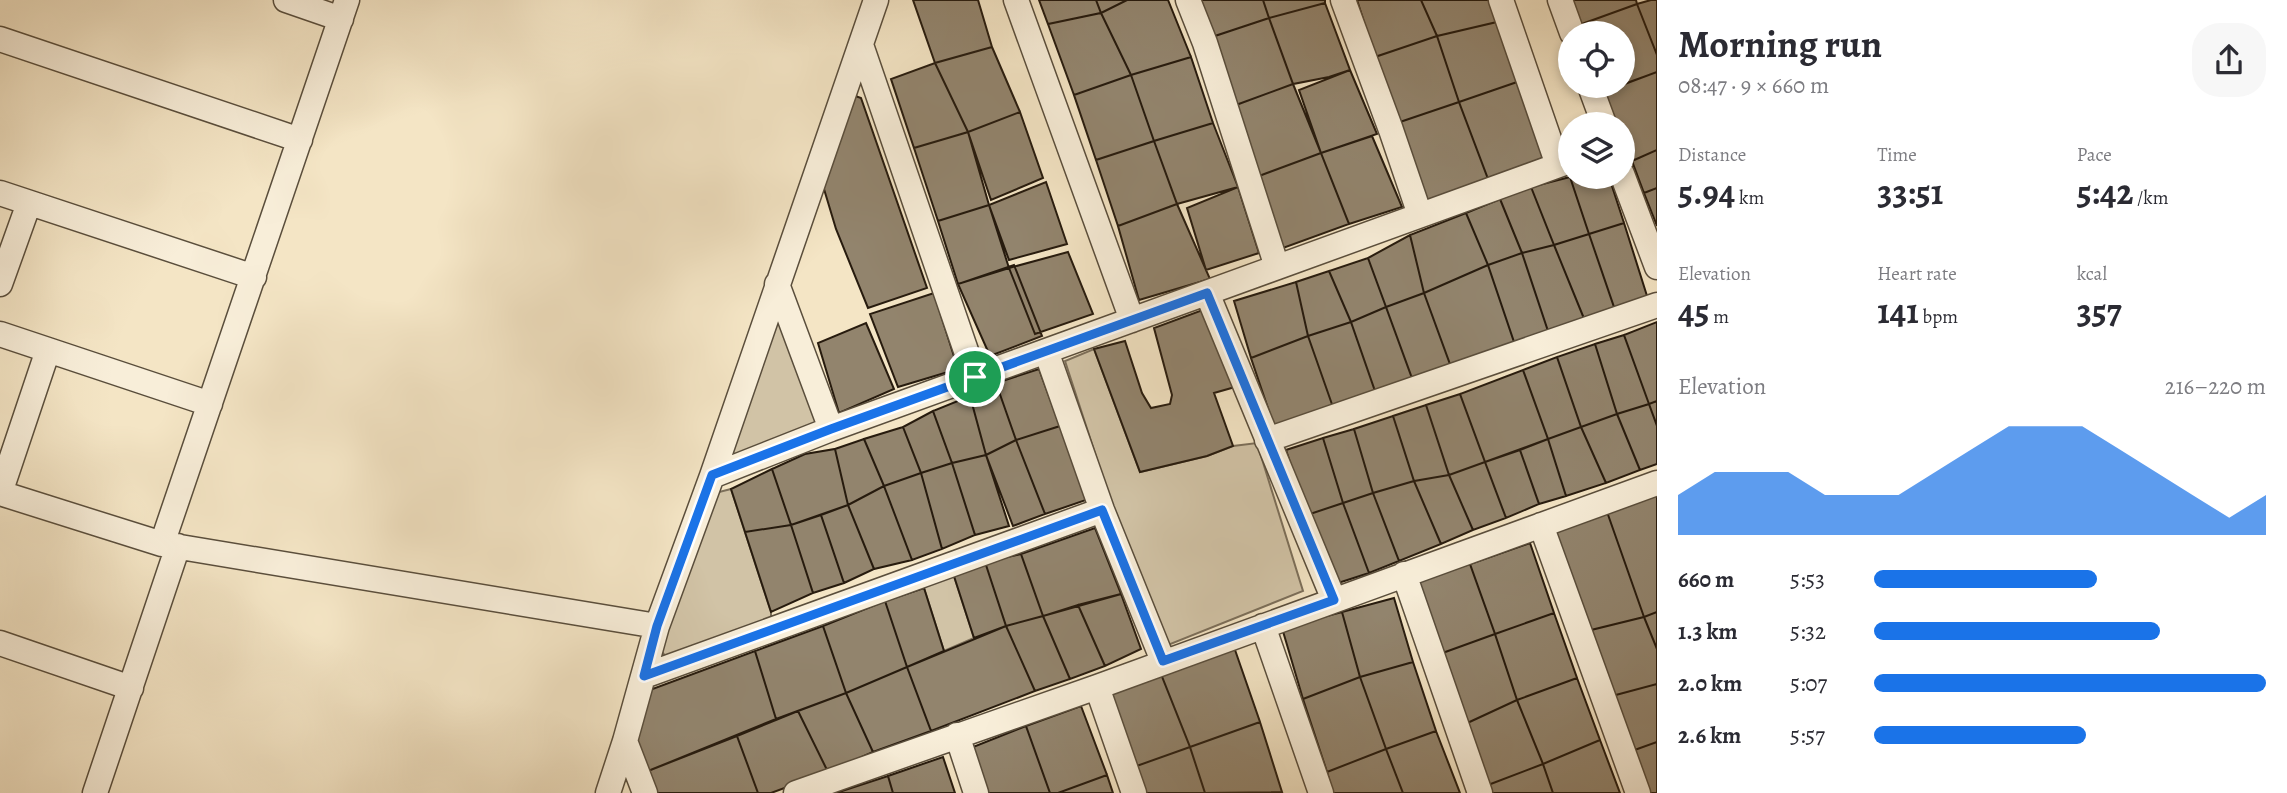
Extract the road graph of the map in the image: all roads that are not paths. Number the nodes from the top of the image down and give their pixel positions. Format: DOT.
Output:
graph roads {
  1 [pos="286,0"];
  2 [pos="876,0"];
  3 [pos="1016,0"];
  4 [pos="1188,0"];
  5 [pos="1343,0"];
  6 [pos="1500,0"];
  7 [pos="1560,0"];
  8 [pos="344,10"];
  9 [pos="1568,21"];
  10 [pos="0,39"];
  11 [pos="861,45"];
  12 [pos="300,141"];
  13 [pos="1558,148"];
  14 [pos="1558,165"];
  15 [pos="1628,189"];
  16 [pos="0,193"];
  17 [pos="29,203"];
  18 [pos="1420,215"];
  19 [pos="1277,267"];
  20 [pos="1657,267"];
  21 [pos="254,277"];
  22 [pos="0,284"];
  23 [pos="777,284"];
  24 [pos="1207,293"];
  25 [pos="1657,304"];
  26 [pos="1132,320"];
  27 [pos="0,334"];
  28 [pos="48,350"];
  29 [pos="1046,351"];
  30 [pos="975,377"];
  31 [pos="210,404"];
  32 [pos="831,429"];
  33 [pos="1267,440"];
  34 [pos="712,475"];
  35 [pos="1657,484"];
  36 [pos="0,493"];
  37 [pos="1102,510"];
  38 [pos="1541,525"];
  39 [pos="170,545"];
  40 [pos="1404,574"];
  41 [pos="1334,600"];
  42 [pos="657,626"];
  43 [pos="1263,626"];
  44 [pos="0,643"];
  45 [pos="1163,661"];
  46 [pos="644,676"];
  47 [pos="1097,687"];
  48 [pos="131,688"];
  49 [pos="957,735"];
  50 [pos="625,741"];
  51 [pos="811,790"];
  52 [pos="95,793"];
  53 [pos="608,793"];
  54 [pos="645,793"];
  55 [pos="976,793"];
  56 [pos="1134,793"];
  57 [pos="1321,793"];
  58 [pos="1479,793"];
  59 [pos="1638,793"];
  1 -- 8 [label="street"];
  2 -- 11 [label="street"];
  3 -- 26 [label="street"];
  4 -- 19 [label="street"];
  5 -- 18 [label="street"];
  6 -- 13 [label="street"];
  7 -- 9 [label="street"];
  8 -- 12 [label="street"];
  10 -- 12 [label="street"];
  11 -- 23 [label="street"];
  11 -- 30 [label="street"];
  12 -- 21 [label="street"];
  14 -- 18 [label="street"];
  15 -- 20 [label="street"];
  16 -- 17 [label="street"];
  17 -- 21 [label="street"];
  17 -- 22 [label="street"];
  18 -- 19 [label="street"];
  19 -- 24 [label="street"];
  21 -- 31 [label="street"];
  23 -- 32 [label="street"];
  23 -- 34 [label="street"];
  24 -- 26 [label="street"];
  24 -- 33 [label="street"];
  25 -- 33 [label="street"];
  26 -- 29 [label="street"];
  27 -- 28 [label="street"];
  28 -- 31 [label="street"];
  28 -- 36 [label="street"];
  29 -- 30 [label="street"];
  29 -- 37 [label="street"];
  30 -- 32 [label="street"];
  31 -- 39 [label="street"];
  32 -- 34 [label="street"];
  33 -- 41 [label="street"];
  34 -- 42 [label="street"];
  35 -- 38 [label="street"];
  36 -- 39 [label="street"];
  37 -- 45 [label="street"];
  37 -- 46 [label="street"];
  38 -- 40 [label="street"];
  38 -- 59 [label="street"];
  39 -- 42 [label="street"];
  39 -- 48 [label="street"];
  40 -- 41 [label="street"];
  40 -- 58 [label="street"];
  41 -- 43 [label="street"];
  42 -- 46 [label="street"];
  43 -- 45 [label="street"];
  43 -- 57 [label="street"];
  44 -- 48 [label="street"];
  45 -- 47 [label="street"];
  46 -- 50 [label="street"];
  47 -- 49 [label="street"];
  47 -- 56 [label="street"];
  48 -- 52 [label="street"];
  49 -- 51 [label="street"];
  49 -- 55 [label="street"];
  50 -- 53 [label="street"];
  50 -- 54 [label="street"];
}
